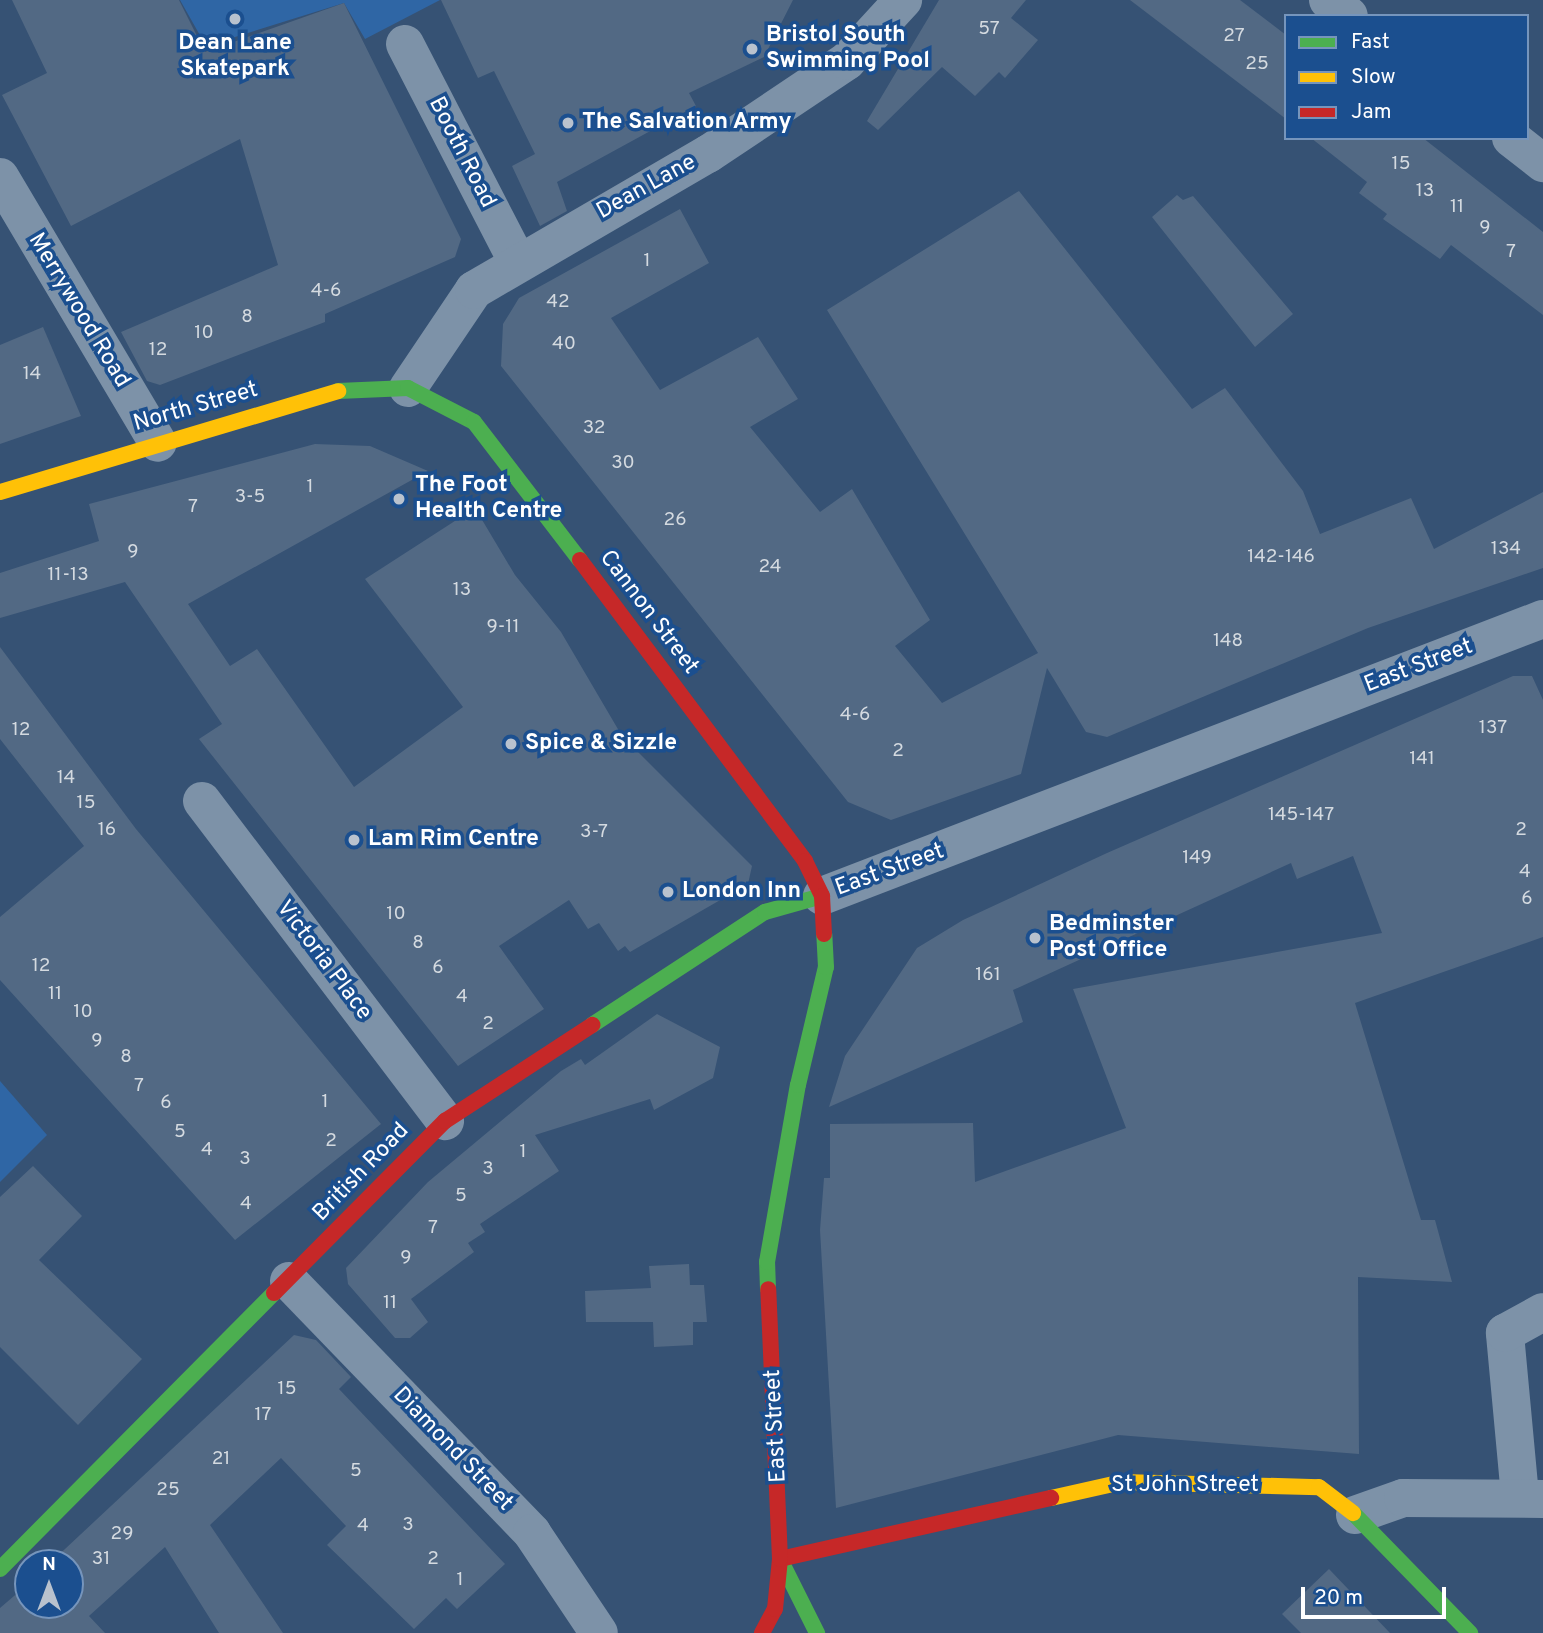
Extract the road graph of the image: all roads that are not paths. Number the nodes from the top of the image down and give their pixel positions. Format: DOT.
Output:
graph roads {
  1 [pos="902,0"];
  2 [pos="1328,0"];
  3 [pos="1346,14"];
  4 [pos="405,44"];
  5 [pos="1514,140"];
  6 [pos="1543,163"];
  7 [pos="0,177"];
  8 [pos="517,261"];
  9 [pos="408,388"];
  10 [pos="158,443"];
  11 [pos="0,492"];
  12 [pos="1542,621"];
  13 [pos="202,801"];
  14 [pos="822,896"];
  15 [pos="445,1121"];
  16 [pos="289,1281"];
  17 [pos="1543,1312"];
  18 [pos="1532,1498"];
  19 [pos="1355,1515"];
  20 [pos="780,1559"];
  21 [pos="0,1569"];
  22 [pos="599,1633"];
  23 [pos="762,1633"];
  24 [pos="817,1633"];
  25 [pos="1470,1633"];
  1 -- 8 [label="street, Dean Lane"];
  2 -- 3 [label="street"];
  4 -- 8 [label="street, Booth Road"];
  5 -- 6 [label="street"];
  7 -- 10 [label="street, Merrywood Road"];
  8 -- 9 [label="street, Dean Lane"];
  9 -- 10 [label="main road, North Street"];
  9 -- 14 [label="main road, Cannon Street"];
  10 -- 11 [label="main road, North Street"];
  12 -- 14 [label="street, East Street"];
  13 -- 15 [label="street, Victoria Place"];
  14 -- 15 [label="main road, British Road"];
  14 -- 20 [label="main road, East Street"];
  15 -- 16 [label="main road, British Road"];
  16 -- 21 [label="main road, British Road"];
  16 -- 22 [label="street, Diamond Street"];
  17 -- 18 [label="street"];
  18 -- 19 [label="street"];
  19 -- 20 [label="main road, St John Street"];
  19 -- 25 [label="main road, St John Street"];
  20 -- 23 [label="main road, East Street"];
  20 -- 24 [label="main road, East Street"];
}
